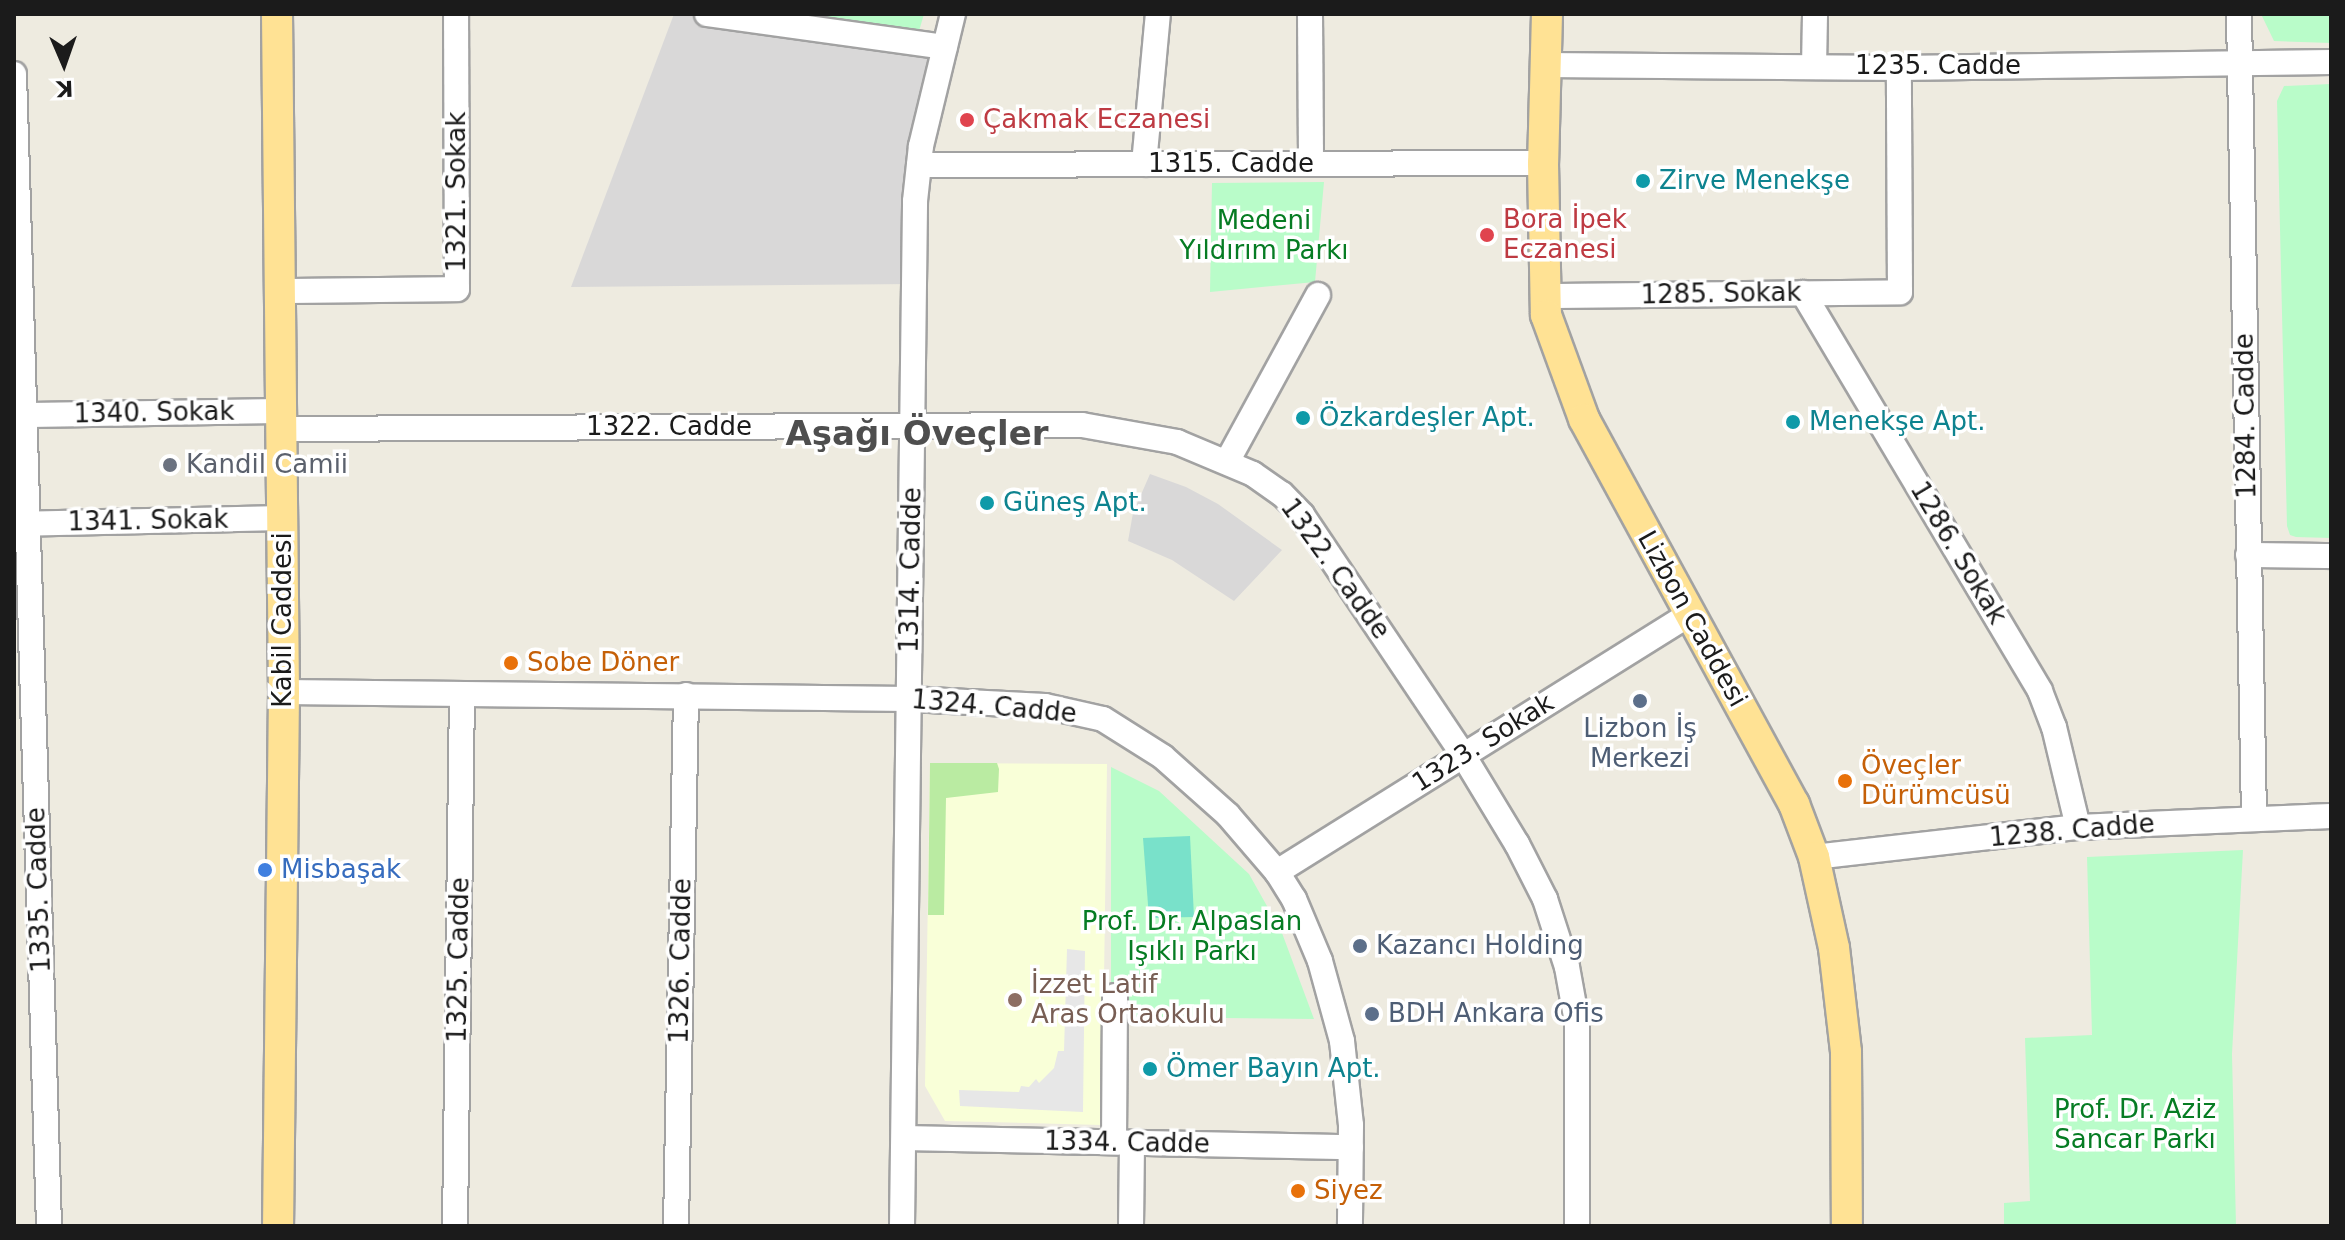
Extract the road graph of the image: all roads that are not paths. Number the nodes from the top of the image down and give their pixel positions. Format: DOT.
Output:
graph roads {
  1 [pos="277,14"];
  2 [pos="456,14"];
  3 [pos="707,14"];
  4 [pos="953,14"];
  5 [pos="1158,14"];
  6 [pos="1310,14"];
  7 [pos="1547,14"];
  8 [pos="1815,14"];
  9 [pos="2239,14"];
  10 [pos="945,47"];
  11 [pos="2331,62"];
  12 [pos="2241,63"];
  13 [pos="1544,65"];
  14 [pos="1814,67"];
  15 [pos="1899,68"];
  16 [pos="14,74"];
  17 [pos="1311,163"];
  18 [pos="1543,163"];
  19 [pos="1144,164"];
  20 [pos="919,165"];
  21 [pos="279,291"];
  22 [pos="1803,293"];
  23 [pos="1318,295"];
  24 [pos="1543,296"];
  25 [pos="26,415"];
  26 [pos="282,420"];
  27 [pos="913,426"];
  28 [pos="1228,460"];
  29 [pos="282,518"];
  30 [pos="21,524"];
  31 [pos="2248,555"];
  32 [pos="2331,556"];
  33 [pos="1688,615"];
  34 [pos="284,692"];
  35 [pos="462,694"];
  36 [pos="686,695"];
  37 [pos="909,699"];
  38 [pos="1463,755"];
  39 [pos="2331,816"];
  40 [pos="2254,819"];
  41 [pos="2078,827"];
  42 [pos="1814,857"];
  43 [pos="1277,872"];
  44 [pos="1115,996"];
  45 [pos="904,1138"];
  46 [pos="1123,1143"];
  47 [pos="1351,1147"];
  48 [pos="49,1226"];
  49 [pos="278,1226"];
  50 [pos="455,1226"];
  51 [pos="676,1226"];
  52 [pos="902,1226"];
  53 [pos="1131,1226"];
  54 [pos="1350,1226"];
  55 [pos="1577,1226"];
  56 [pos="1847,1226"];
  1 -- 21 [label="main road, Kabil Caddesi"];
  2 -- 21 [label="street, 1321. Sokak"];
  3 -- 10 [label="street"];
  4 -- 10 [label="street, 1314. Cadde"];
  5 -- 19 [label="street"];
  6 -- 17 [label="street"];
  7 -- 13 [label="main road, Lizbon Caddesi"];
  8 -- 14 [label="street"];
  9 -- 12 [label="street, 1284. Cadde"];
  10 -- 20 [label="street, 1314. Cadde"];
  11 -- 12 [label="street, 1235. Cadde"];
  12 -- 15 [label="street, 1235. Cadde"];
  12 -- 31 [label="street, 1284. Cadde"];
  13 -- 14 [label="street, 1235. Cadde"];
  13 -- 18 [label="main road, Lizbon Caddesi"];
  14 -- 15 [label="street, 1235. Cadde"];
  15 -- 22 [label="street, 1285. Sokak"];
  16 -- 25 [label="street, 1335. Cadde"];
  17 -- 18 [label="street, 1315. Cadde"];
  17 -- 19 [label="street, 1315. Cadde"];
  18 -- 24 [label="main road, Lizbon Caddesi"];
  19 -- 20 [label="street, 1315. Cadde"];
  20 -- 27 [label="street, 1314. Cadde"];
  21 -- 26 [label="main road, Kabil Caddesi"];
  22 -- 24 [label="street, 1285. Sokak"];
  22 -- 41 [label="street, 1286. Sokak"];
  23 -- 28 [label="street"];
  24 -- 33 [label="main road, Lizbon Caddesi"];
  25 -- 26 [label="street, 1340. Sokak"];
  25 -- 30 [label="street, 1335. Cadde"];
  26 -- 27 [label="street, 1322. Cadde"];
  26 -- 29 [label="main road, Kabil Caddesi"];
  27 -- 28 [label="street, 1322. Cadde"];
  27 -- 37 [label="street, 1314. Cadde"];
  28 -- 38 [label="street, 1322. Cadde"];
  29 -- 30 [label="street, 1341. Sokak"];
  29 -- 34 [label="main road, Kabil Caddesi"];
  30 -- 48 [label="street, 1335. Cadde"];
  31 -- 32 [label="street"];
  31 -- 40 [label="street, 1284. Cadde"];
  33 -- 38 [label="street, 1323. Sokak"];
  33 -- 42 [label="main road, Lizbon Caddesi"];
  34 -- 35 [label="street, 1324. Cadde"];
  34 -- 49 [label="main road, Kabil Caddesi"];
  35 -- 36 [label="street, 1324. Cadde"];
  35 -- 50 [label="street, 1325. Cadde"];
  36 -- 37 [label="street, 1324. Cadde"];
  36 -- 51 [label="street, 1326. Cadde"];
  37 -- 43 [label="street, 1324. Cadde"];
  37 -- 45 [label="street, 1314. Cadde"];
  38 -- 43 [label="street, 1323. Sokak"];
  38 -- 55 [label="street, 1322. Cadde"];
  39 -- 40 [label="street, 1238. Cadde"];
  40 -- 41 [label="street, 1238. Cadde"];
  41 -- 42 [label="street, 1238. Cadde"];
  42 -- 56 [label="main road, Lizbon Caddesi"];
  43 -- 47 [label="street, 1324. Cadde"];
  44 -- 46 [label="street"];
  45 -- 46 [label="street, 1334. Cadde"];
  45 -- 52 [label="street, 1314. Cadde"];
  46 -- 47 [label="street, 1334. Cadde"];
  46 -- 53 [label="street"];
  47 -- 54 [label="street, 1324. Cadde"];
}
